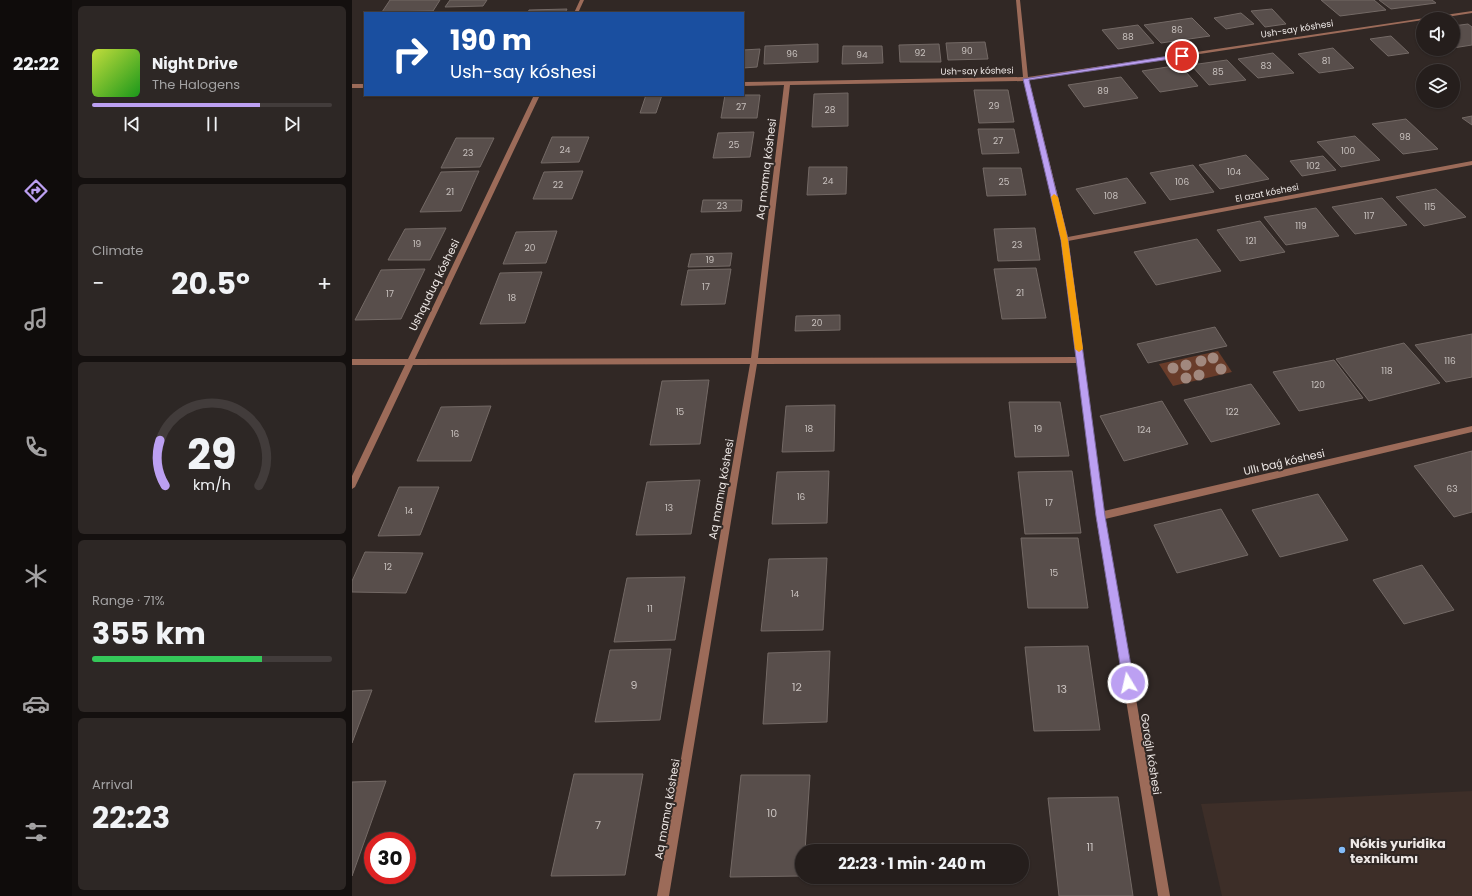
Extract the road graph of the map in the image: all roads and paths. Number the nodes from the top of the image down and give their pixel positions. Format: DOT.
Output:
graph roads {
  1 [pos="582,0"];
  2 [pos="1018,0"];
  3 [pos="576,12"];
  4 [pos="1472,12"];
  5 [pos="1460,14"];
  6 [pos="1416,20"];
  7 [pos="1026,79"];
  8 [pos="744,84"];
  9 [pos="787,84"];
  10 [pos="352,86"];
  11 [pos="364,86"];
  12 [pos="536,96"];
  13 [pos="1472,163"];
  14 [pos="1065,240"];
  15 [pos="1081,360"];
  16 [pos="754,361"];
  17 [pos="352,362"];
  18 [pos="409,362"];
  19 [pos="1472,429"];
  20 [pos="352,485"];
  21 [pos="1100,516"];
  22 [pos="663,896"];
  23 [pos="1164,896"];
  1 -- 3 [label="street"];
  2 -- 7 [label="street, Goroǵlı kóshesi"];
  4 -- 5 [label="street, Ush-say kóshesi"];
  6 -- 7 [label="street, Ush-say kóshesi"];
  7 -- 9 [label="street, Ush-say kóshesi"];
  7 -- 14 [label="street, Goroǵlı kóshesi"];
  8 -- 9 [label="street, Ush-say kóshesi"];
  9 -- 16 [label="street, Aq mamıq kóshesi"];
  10 -- 11 [label="street"];
  12 -- 18 [label="street, Ushquduq kóshesi"];
  13 -- 14 [label="street, El azat kóshesi"];
  14 -- 15 [label="street, Goroǵlı kóshesi"];
  15 -- 16 [label="street"];
  15 -- 21 [label="street, Goroǵlı kóshesi"];
  16 -- 18 [label="street"];
  16 -- 22 [label="street, Aq mamıq kóshesi"];
  17 -- 18 [label="street"];
  18 -- 20 [label="street, Ushquduq kóshesi"];
  19 -- 21 [label="street, Ullı baǵ kóshesi"];
  21 -- 23 [label="street, Goroǵlı kóshesi"];
}
